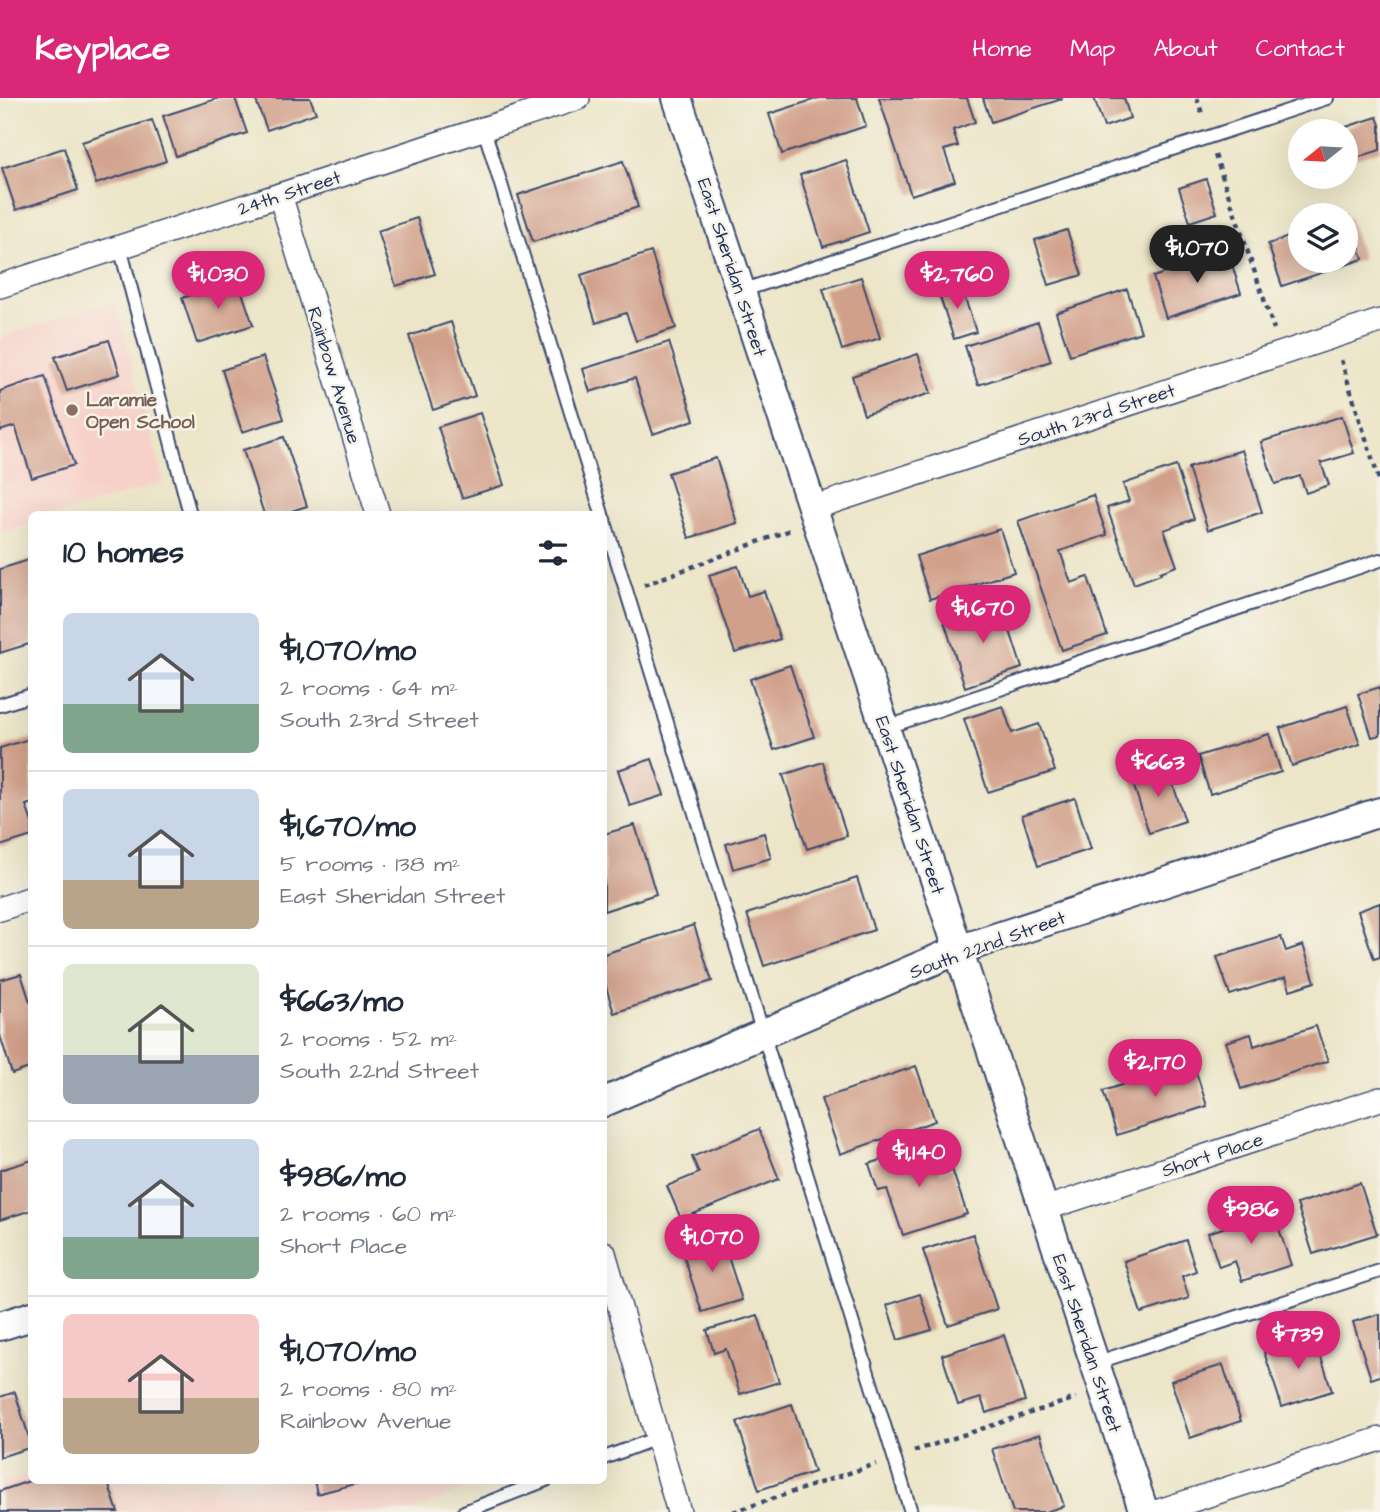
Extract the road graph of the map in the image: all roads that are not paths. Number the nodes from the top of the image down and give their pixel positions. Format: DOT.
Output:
graph roads {
  1 [pos="578,98"];
  2 [pos="677,98"];
  3 [pos="1327,98"];
  4 [pos="484,129"];
  5 [pos="280,195"];
  6 [pos="120,247"];
  7 [pos="0,286"];
  8 [pos="741,291"];
  9 [pos="1380,321"];
  10 [pos="189,511"];
  11 [pos="377,511"];
  12 [pos="601,511"];
  13 [pos="815,514"];
  14 [pos="607,530"];
  15 [pos="1380,560"];
  16 [pos="28,696"];
  17 [pos="0,705"];
  18 [pos="885,728"];
  19 [pos="1380,812"];
  20 [pos="28,899"];
  21 [pos="0,909"];
  22 [pos="958,950"];
  23 [pos="764,1034"];
  24 [pos="1380,1099"];
  25 [pos="607,1101"];
  26 [pos="1044,1209"];
  27 [pos="607,1263"];
  28 [pos="1380,1271"];
  29 [pos="28,1317"];
  30 [pos="0,1326"];
  31 [pos="1099,1376"];
  32 [pos="657,1438"];
  33 [pos="1380,1439"];
  34 [pos="607,1457"];
  35 [pos="536,1484"];
  36 [pos="464,1512"];
  37 [pos="679,1512"];
  38 [pos="911,1512"];
  39 [pos="1144,1512"];
  40 [pos="1156,1512"];
  1 -- 4 [label="street, 24th Street"];
  2 -- 8 [label="street, East Sheridan Street"];
  3 -- 8 [label="lane"];
  4 -- 5 [label="street, 24th Street"];
  4 -- 12 [label="lane"];
  5 -- 6 [label="street, 24th Street"];
  5 -- 11 [label="street, Rainbow Avenue"];
  6 -- 7 [label="street, 24th Street"];
  6 -- 10 [label="lane"];
  8 -- 13 [label="street, East Sheridan Street"];
  9 -- 13 [label="street, South 23rd Street"];
  13 -- 18 [label="street, East Sheridan Street"];
  14 -- 23 [label="lane"];
  15 -- 18 [label="lane"];
  16 -- 17 [label="lane"];
  18 -- 22 [label="street, East Sheridan Street"];
  19 -- 22 [label="street, South 22nd Street"];
  20 -- 21 [label="street"];
  22 -- 23 [label="street, South 22nd Street"];
  22 -- 26 [label="street, East Sheridan Street"];
  23 -- 25 [label="street, South 22nd Street"];
  23 -- 38 [label="lane"];
  24 -- 26 [label="street, Short Place"];
  26 -- 31 [label="street, East Sheridan Street"];
  27 -- 32 [label="street"];
  28 -- 31 [label="lane"];
  29 -- 30 [label="street"];
  31 -- 39 [label="street, East Sheridan Street"];
  32 -- 34 [label="lane"];
  32 -- 37 [label="street"];
  33 -- 40 [label="street"];
  35 -- 36 [label="lane"];
}
